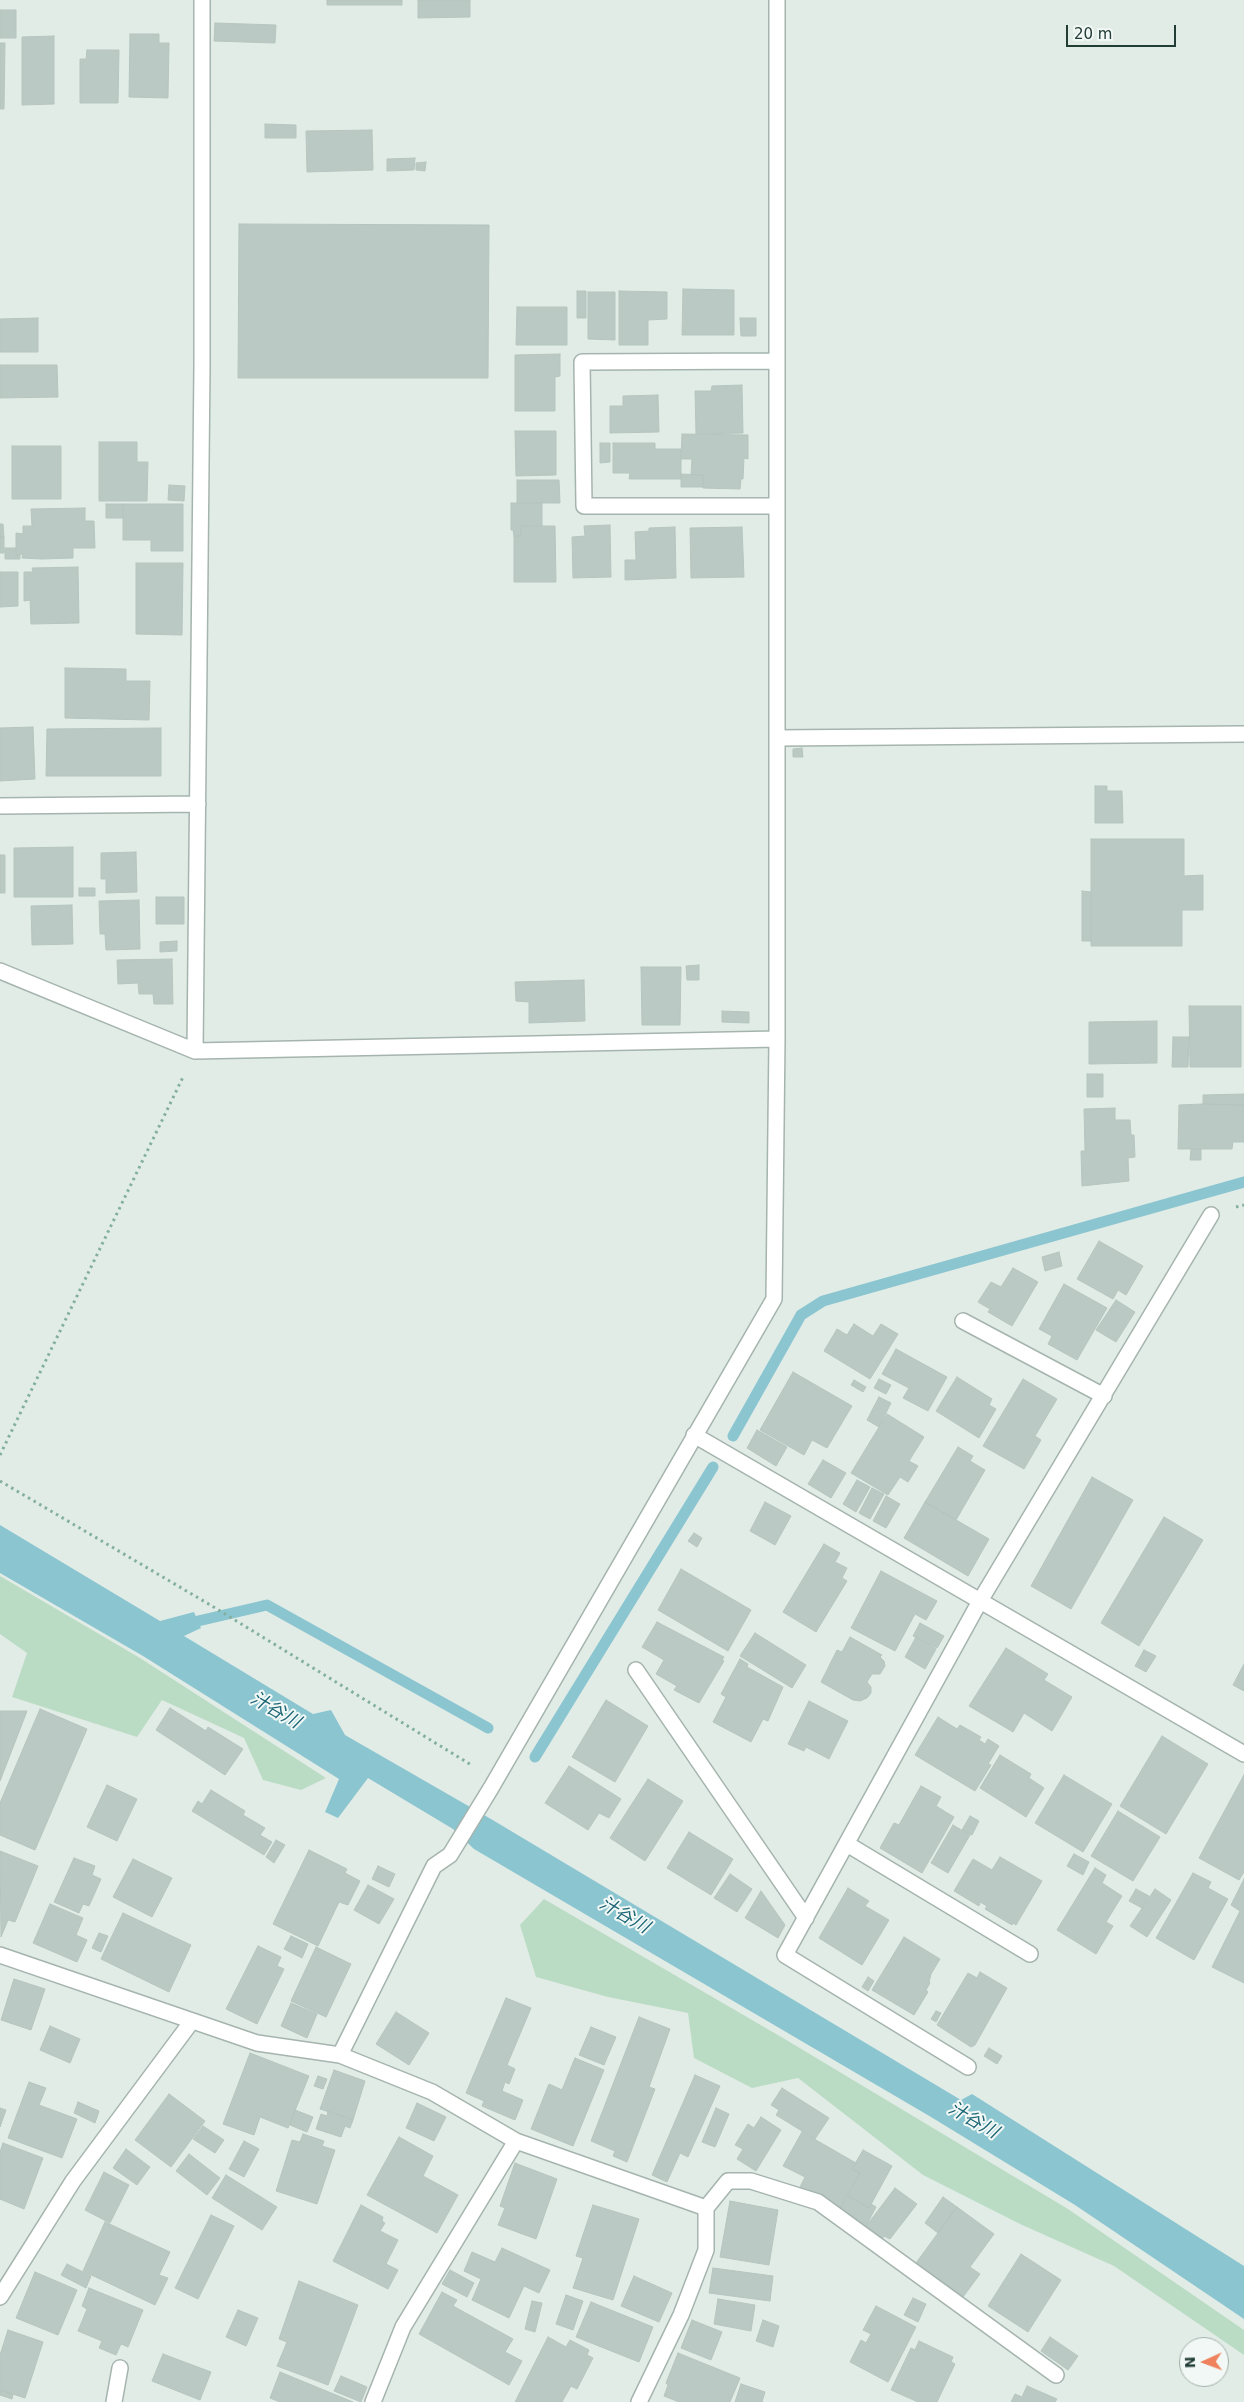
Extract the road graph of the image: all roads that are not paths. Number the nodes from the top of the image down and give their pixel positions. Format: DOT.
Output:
graph roads {
  1 [pos="202,0"];
  2 [pos="777,0"];
  3 [pos="776,361"];
  4 [pos="777,506"];
  5 [pos="1244,734"];
  6 [pos="777,738"];
  7 [pos="198,804"];
  8 [pos="0,806"];
  9 [pos="0,971"];
  10 [pos="777,1039"];
  11 [pos="195,1051"];
  12 [pos="1211,1215"];
  13 [pos="962,1321"];
  14 [pos="1104,1396"];
  15 [pos="694,1435"];
  16 [pos="980,1601"];
  17 [pos="636,1670"];
  18 [pos="1244,1754"];
  19 [pos="847,1844"];
  20 [pos="806,1918"];
  21 [pos="1030,1954"];
  22 [pos="0,1955"];
  23 [pos="192,2021"];
  24 [pos="340,2055"];
  25 [pos="968,2067"];
  26 [pos="516,2141"];
  27 [pos="706,2208"];
  28 [pos="0,2297"];
  29 [pos="120,2368"];
  30 [pos="1056,2375"];
  31 [pos="114,2402"];
  32 [pos="373,2402"];
  33 [pos="639,2402"];
  1 -- 7 [label="street"];
  2 -- 3 [label="street"];
  3 -- 4 [label="street"];
  3 -- 4 [label="street"];
  4 -- 6 [label="street"];
  5 -- 6 [label="street"];
  6 -- 10 [label="street"];
  7 -- 8 [label="street"];
  7 -- 11 [label="street"];
  9 -- 11 [label="street"];
  10 -- 11 [label="street"];
  10 -- 15 [label="street"];
  12 -- 14 [label="street"];
  13 -- 14 [label="street"];
  14 -- 16 [label="street"];
  15 -- 16 [label="street"];
  15 -- 24 [label="street"];
  16 -- 18 [label="street"];
  16 -- 19 [label="street"];
  17 -- 20 [label="street"];
  19 -- 20 [label="street"];
  19 -- 21 [label="street"];
  20 -- 25 [label="street"];
  22 -- 23 [label="street"];
  23 -- 24 [label="street"];
  23 -- 28 [label="street"];
  24 -- 26 [label="street"];
  26 -- 27 [label="street"];
  26 -- 32 [label="street"];
  27 -- 30 [label="street"];
  27 -- 33 [label="street"];
  29 -- 31 [label="street"];
}
